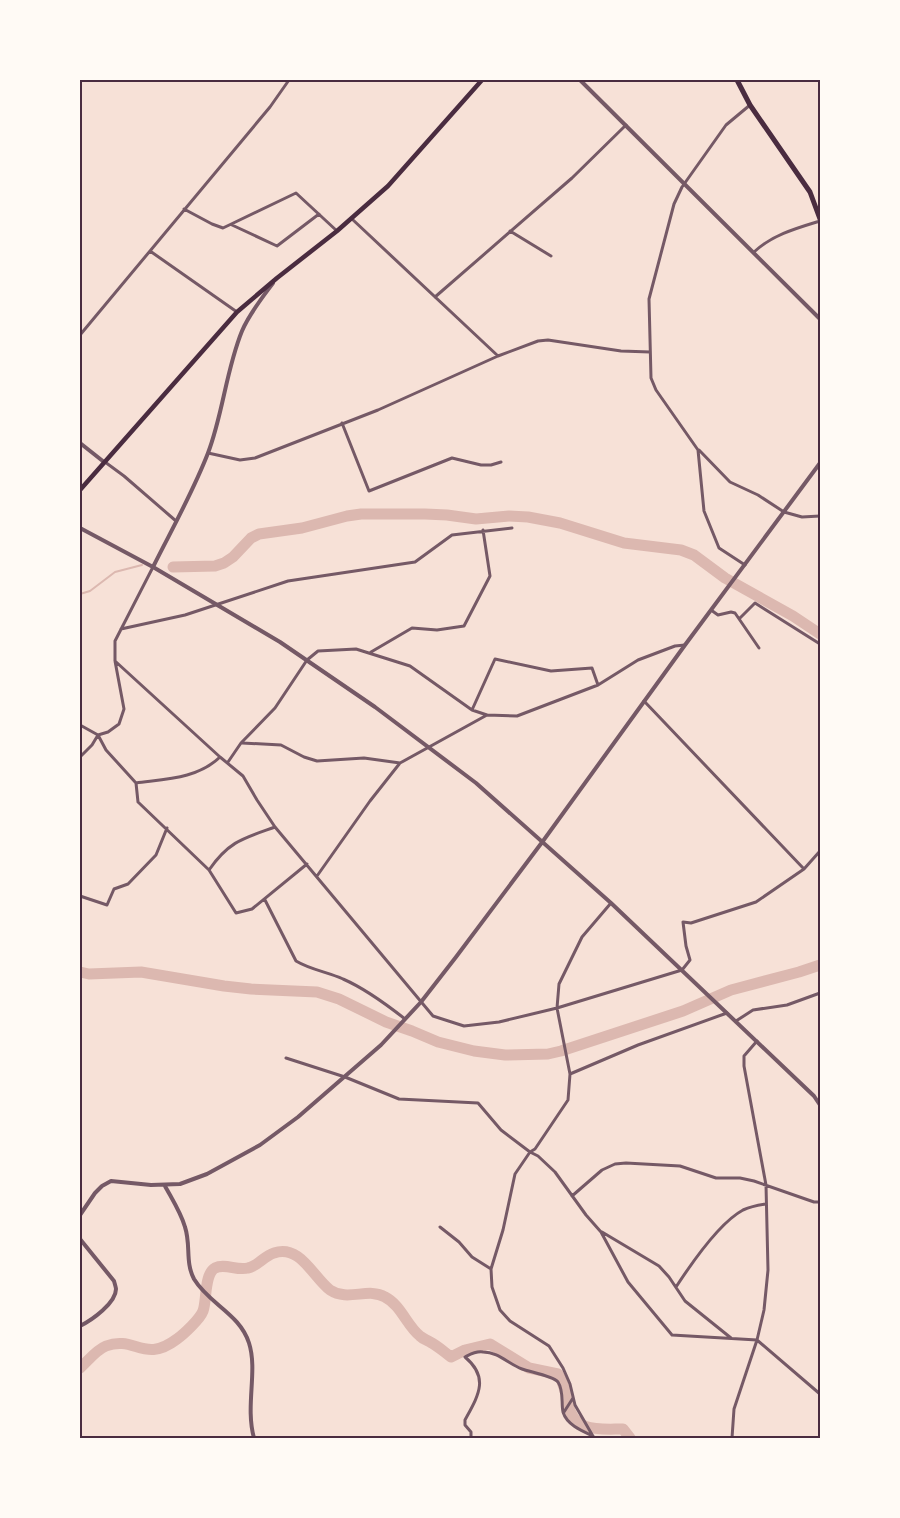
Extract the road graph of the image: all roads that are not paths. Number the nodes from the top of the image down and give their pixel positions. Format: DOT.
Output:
graph roads {
  1 [pos="289,80"];
  2 [pos="482,80"];
  3 [pos="580,80"];
  4 [pos="737,80"];
  5 [pos="750,105"];
  6 [pos="626,125"];
  7 [pos="686,184"];
  8 [pos="184,209"];
  9 [pos="319,214"];
  10 [pos="352,219"];
  11 [pos="820,220"];
  12 [pos="232,225"];
  13 [pos="337,231"];
  14 [pos="510,231"];
  15 [pos="150,250"];
  16 [pos="754,252"];
  17 [pos="551,256"];
  18 [pos="277,278"];
  19 [pos="435,297"];
  20 [pos="238,312"];
  21 [pos="820,319"];
  22 [pos="80,335"];
  23 [pos="650,352"];
  24 [pos="498,356"];
  25 [pos="342,423"];
  26 [pos="80,443"];
  27 [pos="698,450"];
  28 [pos="208,454"];
  29 [pos="104,462"];
  30 [pos="501,462"];
  31 [pos="820,464"];
  32 [pos="80,490"];
  33 [pos="784,512"];
  34 [pos="820,516"];
  35 [pos="176,521"];
  36 [pos="80,528"];
  37 [pos="512,528"];
  38 [pos="483,530"];
  39 [pos="745,565"];
  40 [pos="153,567"];
  41 [pos="218,604"];
  42 [pos="711,610"];
  43 [pos="740,618"];
  44 [pos="121,629"];
  45 [pos="820,644"];
  46 [pos="685,645"];
  47 [pos="759,648"];
  48 [pos="371,652"];
  49 [pos="307,660"];
  50 [pos="115,661"];
  51 [pos="598,685"];
  52 [pos="644,701"];
  53 [pos="472,710"];
  54 [pos="487,715"];
  55 [pos="80,725"];
  56 [pos="98,735"];
  57 [pos="241,743"];
  58 [pos="428,746"];
  59 [pos="80,757"];
  60 [pos="220,757"];
  61 [pos="228,762"];
  62 [pos="400,763"];
  63 [pos="136,783"];
  64 [pos="275,826"];
  65 [pos="167,828"];
  66 [pos="543,841"];
  67 [pos="820,851"];
  68 [pos="307,864"];
  69 [pos="209,870"];
  70 [pos="804,870"];
  71 [pos="317,876"];
  72 [pos="80,896"];
  73 [pos="265,900"];
  74 [pos="611,903"];
  75 [pos="682,970"];
  76 [pos="820,993"];
  77 [pos="421,1002"];
  78 [pos="557,1008"];
  79 [pos="728,1013"];
  80 [pos="405,1019"];
  81 [pos="736,1021"];
  82 [pos="757,1040"];
  83 [pos="286,1058"];
  84 [pos="570,1074"];
  85 [pos="345,1077"];
  86 [pos="820,1105"];
  87 [pos="530,1152"];
  88 [pos="766,1185"];
  89 [pos="165,1186"];
  90 [pos="572,1196"];
  91 [pos="820,1202"];
  92 [pos="766,1204"];
  93 [pos="80,1215"];
  94 [pos="440,1227"];
  95 [pos="601,1232"];
  96 [pos="80,1240"];
  97 [pos="491,1269"];
  98 [pos="676,1286"];
  99 [pos="80,1326"];
  100 [pos="731,1338"];
  101 [pos="757,1340"];
  102 [pos="820,1394"];
  103 [pos="572,1399"];
  104 [pos="564,1411"];
  105 [pos="593,1436"];
  106 [pos="254,1438"];
  107 [pos="471,1438"];
  108 [pos="732,1438"];
  1 -- 8 [label="street"];
  2 -- 10 [label="main road"];
  3 -- 6 [label="street"];
  4 -- 5 [label="main road"];
  5 -- 7 [label="street"];
  5 -- 11 [label="main road"];
  6 -- 7 [label="street"];
  6 -- 14 [label="street"];
  7 -- 16 [label="street"];
  7 -- 23 [label="street"];
  8 -- 12 [label="street"];
  8 -- 15 [label="street"];
  9 -- 12 [label="street"];
  9 -- 12 [label="street"];
  9 -- 13 [label="street"];
  10 -- 13 [label="main road"];
  10 -- 19 [label="street"];
  11 -- 16 [label="street"];
  13 -- 18 [label="main road"];
  14 -- 17 [label="street"];
  14 -- 19 [label="street"];
  15 -- 20 [label="street"];
  15 -- 22 [label="street"];
  16 -- 21 [label="street"];
  18 -- 20 [label="main road"];
  18 -- 28 [label="street"];
  19 -- 24 [label="street"];
  20 -- 29 [label="main road"];
  23 -- 24 [label="street"];
  23 -- 27 [label="street"];
  24 -- 25 [label="street"];
  25 -- 28 [label="street"];
  25 -- 30 [label="street"];
  26 -- 29 [label="street"];
  27 -- 33 [label="street"];
  27 -- 39 [label="street"];
  28 -- 35 [label="street"];
  29 -- 32 [label="main road"];
  29 -- 35 [label="street"];
  31 -- 33 [label="street"];
  33 -- 34 [label="street"];
  33 -- 39 [label="street"];
  35 -- 40 [label="street"];
  36 -- 40 [label="street"];
  37 -- 38 [label="street"];
  38 -- 41 [label="street"];
  38 -- 48 [label="street"];
  39 -- 42 [label="street"];
  40 -- 41 [label="street"];
  40 -- 44 [label="street"];
  41 -- 44 [label="street"];
  41 -- 49 [label="street"];
  42 -- 43 [label="street"];
  42 -- 46 [label="street"];
  43 -- 45 [label="street"];
  43 -- 47 [label="street"];
  44 -- 50 [label="street"];
  46 -- 51 [label="street"];
  46 -- 52 [label="street"];
  48 -- 49 [label="street"];
  48 -- 53 [label="street"];
  49 -- 57 [label="street"];
  49 -- 58 [label="street"];
  50 -- 56 [label="street"];
  50 -- 60 [label="street"];
  51 -- 53 [label="street"];
  51 -- 54 [label="street"];
  52 -- 66 [label="street"];
  52 -- 70 [label="street"];
  53 -- 54 [label="street"];
  54 -- 58 [label="street"];
  55 -- 56 [label="street"];
  56 -- 59 [label="street"];
  56 -- 63 [label="street"];
  57 -- 61 [label="street"];
  57 -- 62 [label="street"];
  58 -- 62 [label="street"];
  58 -- 66 [label="street"];
  60 -- 61 [label="street"];
  60 -- 63 [label="street"];
  61 -- 64 [label="street"];
  62 -- 71 [label="street"];
  63 -- 65 [label="street"];
  64 -- 68 [label="street"];
  64 -- 69 [label="street"];
  65 -- 69 [label="street"];
  65 -- 72 [label="street"];
  66 -- 74 [label="street"];
  66 -- 77 [label="street"];
  67 -- 70 [label="street"];
  68 -- 71 [label="street"];
  68 -- 73 [label="street"];
  69 -- 73 [label="street"];
  70 -- 75 [label="street"];
  71 -- 77 [label="street"];
  73 -- 80 [label="street"];
  74 -- 75 [label="street"];
  74 -- 78 [label="street"];
  75 -- 78 [label="street"];
  75 -- 79 [label="street"];
  76 -- 81 [label="street"];
  77 -- 78 [label="street"];
  77 -- 80 [label="street"];
  78 -- 84 [label="street"];
  79 -- 81 [label="street"];
  79 -- 84 [label="street"];
  80 -- 85 [label="street"];
  81 -- 82 [label="street"];
  82 -- 86 [label="street"];
  82 -- 88 [label="street"];
  83 -- 85 [label="street"];
  84 -- 87 [label="street"];
  85 -- 87 [label="street"];
  85 -- 89 [label="street"];
  87 -- 90 [label="street"];
  87 -- 97 [label="street"];
  88 -- 90 [label="street"];
  88 -- 91 [label="street"];
  88 -- 92 [label="street"];
  89 -- 93 [label="street"];
  89 -- 106 [label="street"];
  90 -- 95 [label="street"];
  92 -- 98 [label="street"];
  92 -- 101 [label="street"];
  94 -- 97 [label="street"];
  95 -- 98 [label="street"];
  95 -- 100 [label="street"];
  96 -- 99 [label="street"];
  97 -- 103 [label="street"];
  98 -- 100 [label="street"];
  100 -- 101 [label="street"];
  101 -- 102 [label="street"];
  101 -- 108 [label="street"];
  103 -- 104 [label="street"];
  103 -- 105 [label="street"];
  104 -- 105 [label="street"];
  104 -- 107 [label="street"];
}
